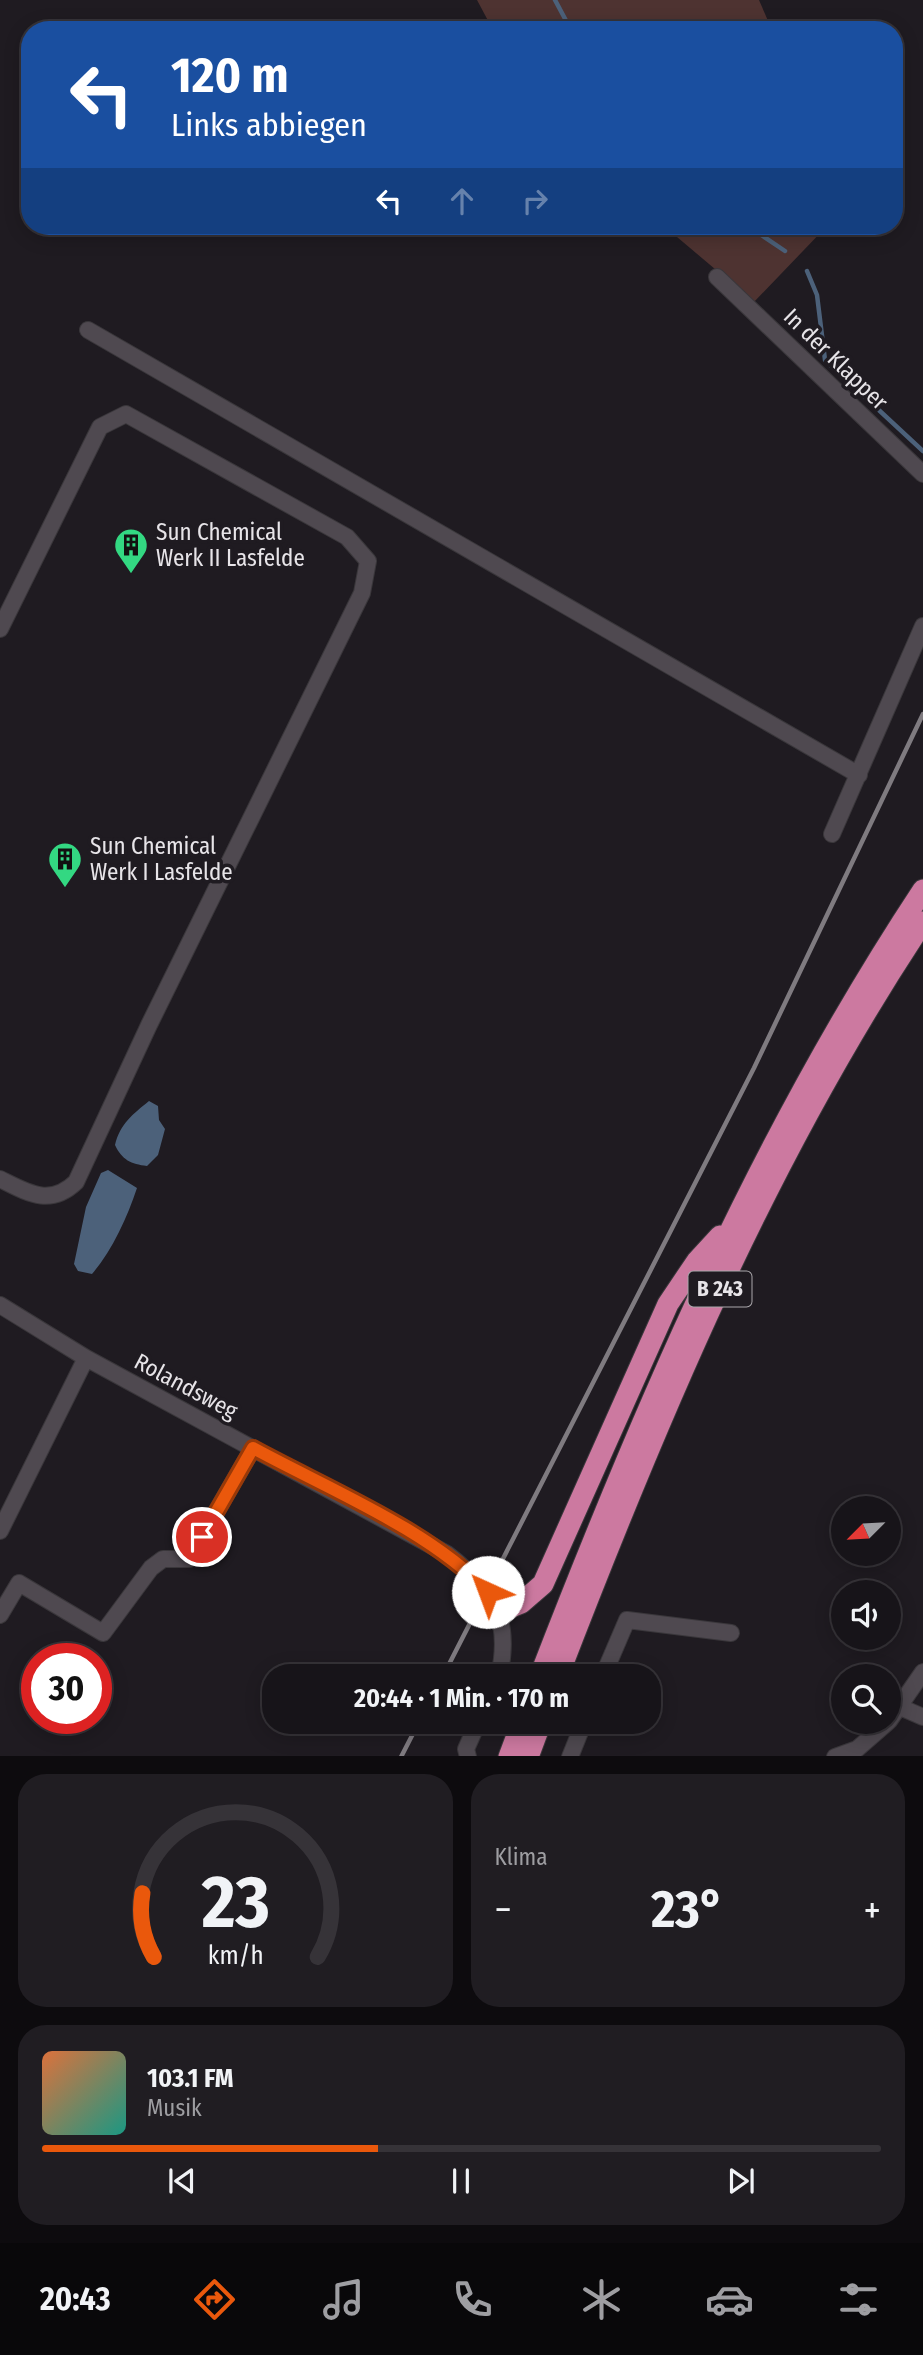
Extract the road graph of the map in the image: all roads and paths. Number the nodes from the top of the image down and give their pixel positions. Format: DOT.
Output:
graph roads {
  1 [pos="717,277"];
  2 [pos="88,330"];
  3 [pos="923,474"];
  4 [pos="923,626"];
  5 [pos="0,629"];
  6 [pos="859,775"];
  7 [pos="832,834"];
  8 [pos="923,890"];
  9 [pos="923,922"];
  10 [pos="0,1179"];
  11 [pos="732,1223"];
  12 [pos="0,1305"];
  13 [pos="86,1358"];
  14 [pos="253,1448"];
  15 [pos="0,1531"];
  16 [pos="499,1612"];
  17 [pos="0,1615"];
  18 [pos="731,1633"];
  19 [pos="501,1664"];
  20 [pos="545,1664"];
  21 [pos="563,1664"];
  22 [pos="608,1664"];
  23 [pos="923,1672"];
  24 [pos="901,1705"];
  25 [pos="901,1707"];
  26 [pos="923,1717"];
  27 [pos="473,1734"];
  28 [pos="521,1734"];
  29 [pos="533,1734"];
  30 [pos="579,1734"];
  31 [pos="876,1734"];
  32 [pos="858,1753"];
  33 [pos="519,1754"];
  34 [pos="468,1756"];
  35 [pos="570,1756"];
  36 [pos="835,1756"];
  1 -- 3 [label="street, In der Klapper"];
  2 -- 6 [label="street"];
  4 -- 6 [label="street"];
  5 -- 10 [label="street"];
  6 -- 7 [label="street"];
  8 -- 11 [label="highway, B 243"];
  9 -- 21 [label="highway, B 243"];
  11 -- 16 [label="highway"];
  11 -- 20 [label="highway, B 243"];
  12 -- 13 [label="street, Rolandsweg"];
  13 -- 14 [label="street, Rolandsweg"];
  13 -- 15 [label="street"];
  14 -- 16 [label="street, Rolandsweg"];
  14 -- 17 [label="street"];
  16 -- 19 [label="street, Rolandsweg"];
  18 -- 22 [label="street"];
  23 -- 24 [label="street"];
  25 -- 26 [label="street"];
  27 -- 34 [label="street"];
  28 -- 33 [label="highway"];
  29 -- 33 [label="highway"];
  30 -- 35 [label="street"];
  31 -- 32 [label="street"];
  32 -- 36 [label="street"];
}
